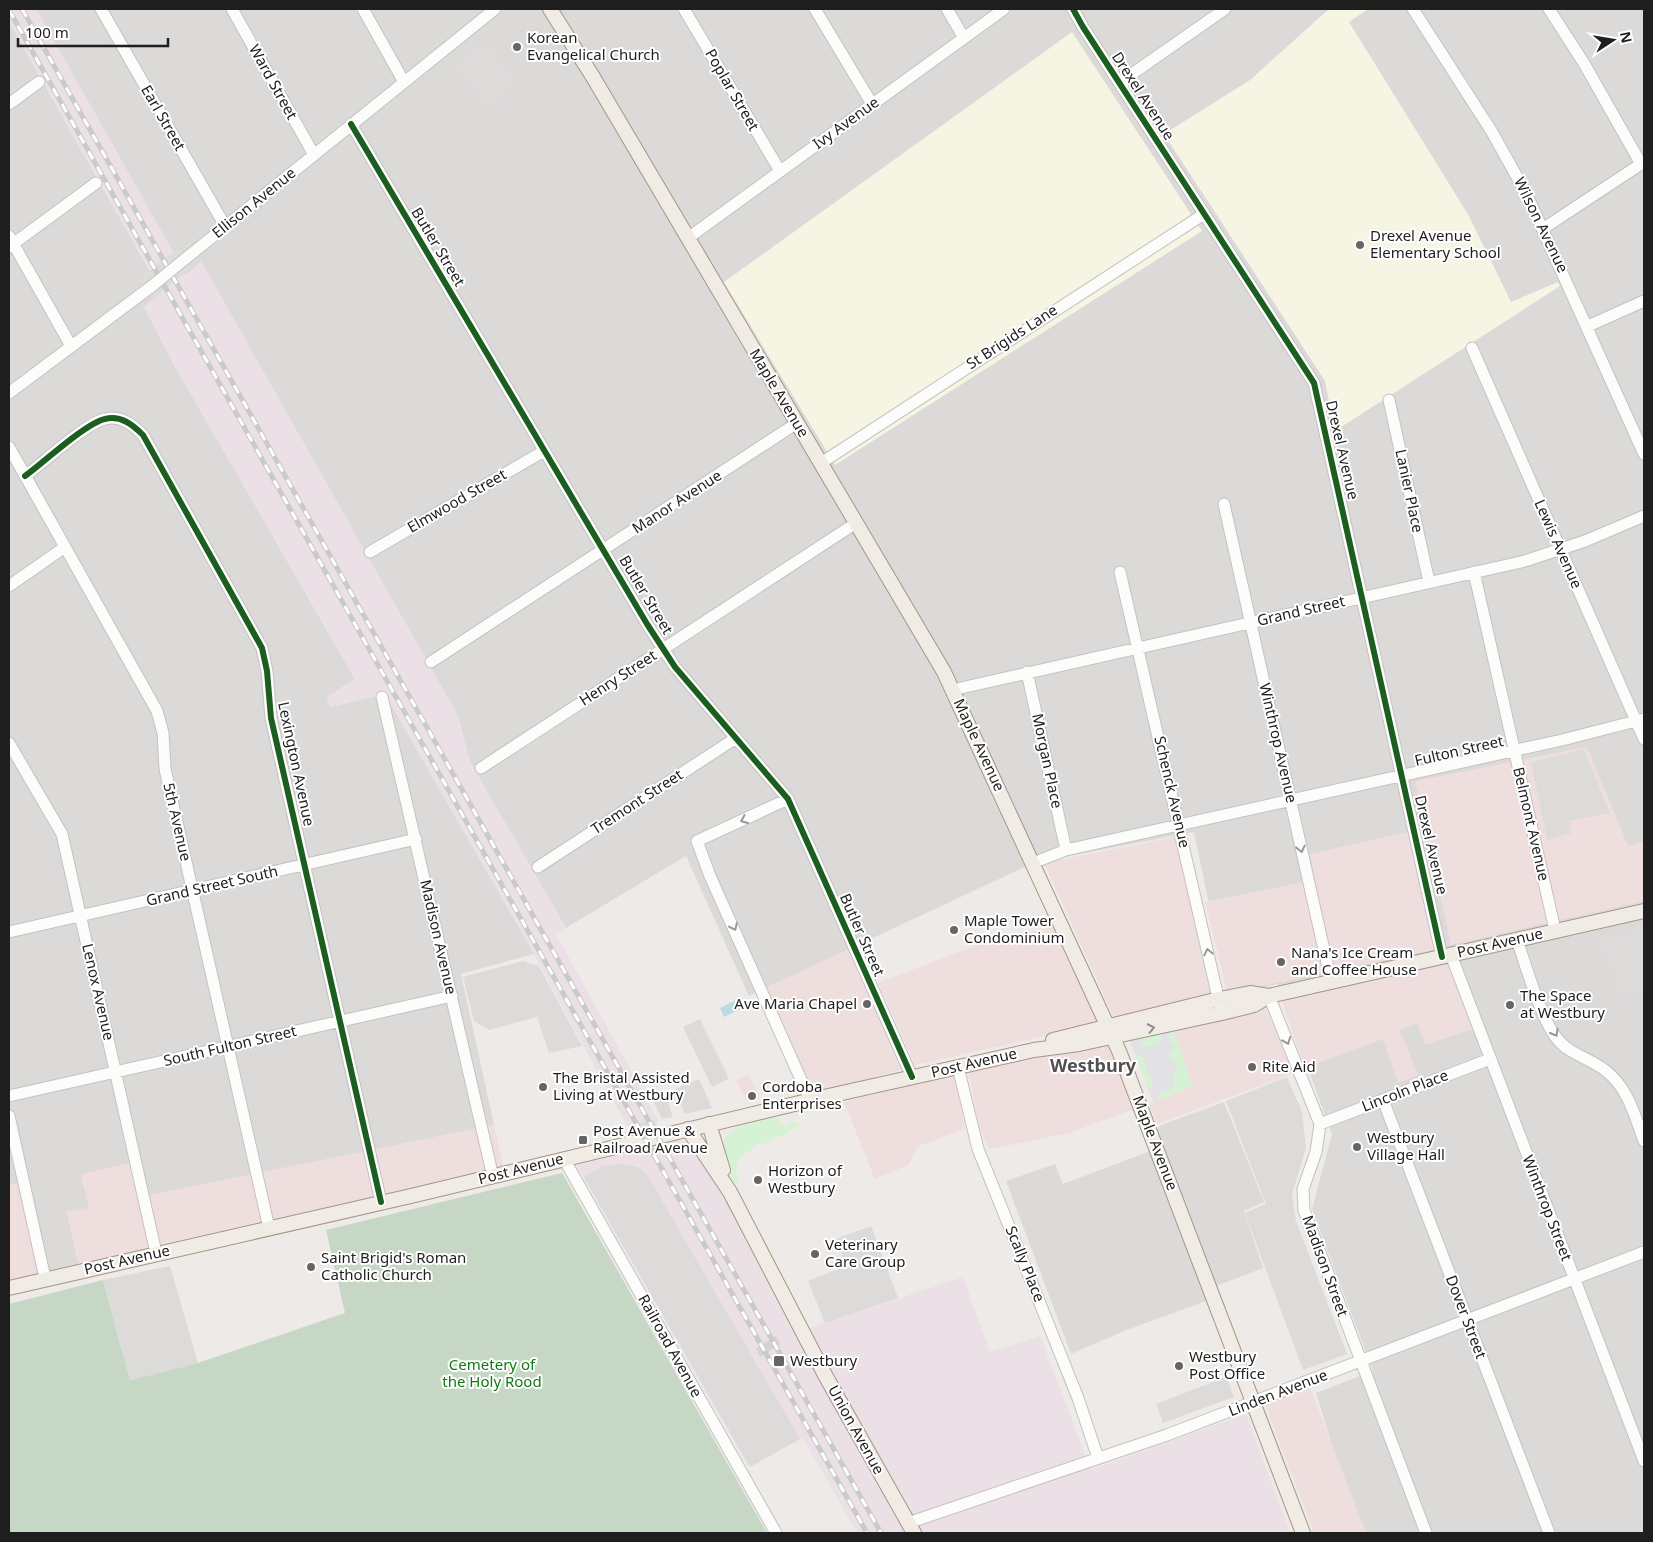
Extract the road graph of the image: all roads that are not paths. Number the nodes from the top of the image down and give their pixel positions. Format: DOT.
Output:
graph roads {
  1 [pos="101,9"];
  2 [pos="232,9"];
  3 [pos="363,9"];
  4 [pos="495,9"];
  5 [pos="550,9"];
  6 [pos="684,9"];
  7 [pos="815,9"];
  8 [pos="947,9"];
  9 [pos="1004,9"];
  10 [pos="1073,9"];
  11 [pos="1225,9"];
  12 [pos="1413,9"];
  13 [pos="1549,9"];
  14 [pos="964,38"];
  15 [pos="39,82"];
  16 [pos="404,82"];
  17 [pos="1119,83"];
  18 [pos="9,104"];
  19 [pos="872,104"];
  20 [pos="351,124"];
  21 [pos="314,155"];
  22 [pos="1643,163"];
  23 [pos="780,171"];
  24 [pos="96,183"];
  25 [pos="1204,214"];
  26 [pos="226,226"];
  27 [pos="1544,228"];
  28 [pos="688,238"];
  29 [pos="10,242"];
  30 [pos="1644,301"];
  31 [pos="1588,326"];
  32 [pos="70,346"];
  33 [pos="1472,348"];
  34 [pos="9,393"];
  35 [pos="1389,400"];
  36 [pos="797,424"];
  37 [pos="9,447"];
  38 [pos="544,451"];
  39 [pos="1644,454"];
  40 [pos="821,463"];
  41 [pos="25,476"];
  42 [pos="1224,504"];
  43 [pos="1644,516"];
  44 [pos="856,523"];
  45 [pos="65,547"];
  46 [pos="1561,549"];
  47 [pos="604,550"];
  48 [pos="370,552"];
  49 [pos="1120,572"];
  50 [pos="1474,572"];
  51 [pos="1429,582"];
  52 [pos="9,586"];
  53 [pos="1363,597"];
  54 [pos="1250,622"];
  55 [pos="1139,647"];
  56 [pos="664,648"];
  57 [pos="431,662"];
  58 [pos="1027,672"];
  59 [pos="952,690"];
  60 [pos="382,697"];
  61 [pos="1640,720"];
  62 [pos="736,738"];
  63 [pos="1644,739"];
  64 [pos="9,743"];
  65 [pos="1515,751"];
  66 [pos="480,768"];
  67 [pos="1403,776"];
  68 [pos="788,799"];
  69 [pos="1291,801"];
  70 [pos="1179,826"];
  71 [pos="416,839"];
  72 [pos="1066,850"];
  73 [pos="1033,863"];
  74 [pos="304,865"];
  75 [pos="538,867"];
  76 [pos="193,890"];
  77 [pos="1644,911"];
  78 [pos="81,916"];
  79 [pos="1555,930"];
  80 [pos="9,932"];
  81 [pos="1517,940"];
  82 [pos="1447,956"];
  83 [pos="1331,982"];
  84 [pos="452,996"];
  85 [pos="1269,996"];
  86 [pos="1220,1006"];
  87 [pos="340,1021"];
  88 [pos="1110,1031"];
  89 [pos="228,1046"];
  90 [pos="1490,1059"];
  91 [pos="958,1067"];
  92 [pos="116,1071"];
  93 [pos="912,1077"];
  94 [pos="9,1096"];
  95 [pos="1383,1100"];
  96 [pos="811,1102"];
  97 [pos="9,1116"];
  98 [pos="709,1124"];
  99 [pos="1320,1124"];
  100 [pos="688,1129"];
  101 [pos="1644,1141"];
  102 [pos="564,1159"];
  103 [pos="492,1177"];
  104 [pos="730,1192"];
  105 [pos="381,1202"];
  106 [pos="269,1228"];
  107 [pos="1644,1252"];
  108 [pos="156,1253"];
  109 [pos="45,1278"];
  110 [pos="1575,1279"];
  111 [pos="9,1288"];
  112 [pos="1467,1320"];
  113 [pos="1360,1361"];
  114 [pos="1253,1402"];
  115 [pos="1098,1458"];
  116 [pos="1644,1462"];
  117 [pos="911,1528"];
  118 [pos="776,1533"];
  119 [pos="1303,1533"];
  120 [pos="1426,1533"];
  121 [pos="1549,1533"];
  1 -- 26 [label="street, Earl Street"];
  2 -- 21 [label="street, Ward Street"];
  3 -- 16 [label="street"];
  4 -- 16 [label="street, Ellison Avenue"];
  5 -- 28 [label="main road, Maple Avenue"];
  6 -- 23 [label="street, Poplar Street"];
  7 -- 19 [label="street"];
  8 -- 14 [label="street"];
  9 -- 14 [label="street, Ivy Avenue"];
  10 -- 17 [label="street, Drexel Avenue"];
  11 -- 17 [label="street"];
  12 -- 27 [label="street, Wilson Avenue"];
  13 -- 22 [label="street"];
  14 -- 19 [label="street, Ivy Avenue"];
  15 -- 18 [label="street"];
  16 -- 20 [label="street, Ellison Avenue"];
  17 -- 25 [label="street, Drexel Avenue"];
  19 -- 23 [label="street, Ivy Avenue"];
  20 -- 21 [label="street, Ellison Avenue"];
  20 -- 38 [label="street, Butler Street"];
  21 -- 26 [label="street, Ellison Avenue"];
  22 -- 27 [label="street"];
  23 -- 28 [label="street, Ivy Avenue"];
  24 -- 29 [label="street"];
  25 -- 40 [label="street, St Brigids Lane"];
  25 -- 53 [label="street, Drexel Avenue"];
  26 -- 32 [label="street, Ellison Avenue, bridge"];
  27 -- 31 [label="street, Wilson Avenue"];
  28 -- 36 [label="main road, Maple Avenue"];
  29 -- 32 [label="street"];
  30 -- 31 [label="street"];
  31 -- 39 [label="street, Wilson Avenue"];
  32 -- 34 [label="street, Ellison Avenue"];
  33 -- 46 [label="street, Lewis Avenue"];
  35 -- 51 [label="street, Lanier Place"];
  36 -- 40 [label="main road, Maple Avenue"];
  36 -- 47 [label="street, Manor Avenue"];
  37 -- 41 [label="street, 5th Avenue"];
  38 -- 47 [label="street, Butler Street"];
  38 -- 48 [label="street, Elmwood Street"];
  40 -- 44 [label="main road, Maple Avenue"];
  41 -- 45 [label="street, 5th Avenue"];
  41 -- 74 [label="street, Lexington Avenue"];
  42 -- 54 [label="street, Winthrop Avenue"];
  43 -- 46 [label="street, Grand Street"];
  44 -- 56 [label="street, Henry Street"];
  44 -- 59 [label="main road, Maple Avenue"];
  45 -- 52 [label="street"];
  45 -- 76 [label="street, 5th Avenue"];
  46 -- 50 [label="street, Grand Street"];
  46 -- 61 [label="street, Lewis Avenue"];
  47 -- 56 [label="street, Butler Street"];
  47 -- 57 [label="street, Manor Avenue"];
  49 -- 55 [label="street, Schenck Avenue"];
  50 -- 51 [label="street, Grand Street"];
  50 -- 65 [label="street, Belmont Avenue"];
  51 -- 53 [label="street, Grand Street"];
  53 -- 54 [label="street, Grand Street"];
  53 -- 67 [label="street, Drexel Avenue"];
  54 -- 55 [label="street, Grand Street"];
  54 -- 69 [label="street, Winthrop Avenue"];
  55 -- 58 [label="street, Grand Street"];
  55 -- 70 [label="street, Schenck Avenue"];
  56 -- 62 [label="street, Butler Street"];
  56 -- 66 [label="street, Henry Street"];
  58 -- 59 [label="street, Grand Street"];
  58 -- 72 [label="street, Morgan Place"];
  59 -- 73 [label="main road, Maple Avenue"];
  60 -- 71 [label="street, Madison Avenue"];
  61 -- 63 [label="street, Lewis Avenue"];
  61 -- 65 [label="street, Fulton Street"];
  62 -- 68 [label="street, Butler Street"];
  62 -- 75 [label="street, Tremont Street"];
  64 -- 78 [label="street, Lenox Avenue"];
  65 -- 67 [label="street, Fulton Street"];
  65 -- 79 [label="street, Belmont Avenue"];
  67 -- 69 [label="street, Fulton Street"];
  67 -- 82 [label="street, Drexel Avenue"];
  68 -- 93 [label="street, Butler Street"];
  68 -- 96 [label="street, one-way"];
  69 -- 70 [label="street, Fulton Street"];
  69 -- 83 [label="street, Winthrop Avenue, one-way"];
  70 -- 72 [label="street, Fulton Street"];
  86 -- 70 [label="street, Schenck Avenue, one-way"];
  71 -- 74 [label="street, Grand Street South"];
  71 -- 84 [label="street, Madison Avenue"];
  72 -- 73 [label="street, Fulton Street"];
  73 -- 88 [label="main road, Maple Avenue"];
  74 -- 76 [label="street, Grand Street South"];
  74 -- 87 [label="street, Lexington Avenue"];
  76 -- 78 [label="street, Grand Street South"];
  76 -- 89 [label="street, 5th Avenue"];
  77 -- 79 [label="main road, Post Avenue"];
  78 -- 80 [label="street, Grand Street South"];
  78 -- 92 [label="street, Lenox Avenue"];
  79 -- 81 [label="main road, Post Avenue"];
  81 -- 82 [label="main road, Post Avenue"];
  81 -- 101 [label="street, one-way"];
  82 -- 83 [label="main road, Post Avenue"];
  82 -- 90 [label="street, Winthrop Street"];
  83 -- 85 [label="main road, Post Avenue"];
  84 -- 87 [label="street, South Fulton Street"];
  84 -- 103 [label="street, Madison Avenue"];
  85 -- 86 [label="main road, Post Avenue"];
  85 -- 99 [label="street, Madison Street, one-way"];
  86 -- 88 [label="main road, Post Avenue"];
  87 -- 89 [label="street, South Fulton Street"];
  87 -- 105 [label="street, Lexington Avenue"];
  88 -- 91 [label="main road, Post Avenue"];
  88 -- 114 [label="main road, Maple Avenue"];
  89 -- 92 [label="street, South Fulton Street"];
  89 -- 106 [label="street, 5th Avenue"];
  90 -- 95 [label="street, Lincoln Place"];
  90 -- 110 [label="street, Winthrop Street"];
  91 -- 93 [label="main road, Post Avenue"];
  91 -- 115 [label="street, Scally Place"];
  92 -- 94 [label="street, South Fulton Street"];
  92 -- 108 [label="street, Lenox Avenue"];
  93 -- 96 [label="main road, Post Avenue"];
  95 -- 99 [label="street, Lincoln Place"];
  95 -- 112 [label="street, Dover Street"];
  96 -- 98 [label="main road, Post Avenue"];
  97 -- 109 [label="street"];
  98 -- 100 [label="main road, Post Avenue"];
  98 -- 104 [label="main road, Union Avenue"];
  99 -- 113 [label="street, Madison Street"];
  100 -- 102 [label="main road, Post Avenue"];
  100 -- 104 [label="main road, Union Avenue"];
  102 -- 103 [label="main road, Post Avenue"];
  102 -- 118 [label="street, Railroad Avenue"];
  103 -- 105 [label="main road, Post Avenue"];
  104 -- 117 [label="main road, Union Avenue"];
  105 -- 106 [label="main road, Post Avenue"];
  106 -- 108 [label="main road, Post Avenue"];
  107 -- 110 [label="street, Linden Avenue"];
  108 -- 109 [label="main road, Post Avenue"];
  109 -- 111 [label="main road, Post Avenue"];
  110 -- 112 [label="street, Linden Avenue"];
  110 -- 116 [label="street, Winthrop Street"];
  112 -- 113 [label="street, Linden Avenue"];
  112 -- 121 [label="street, Dover Street"];
  113 -- 114 [label="street, Linden Avenue"];
  113 -- 120 [label="street, Madison Street"];
  114 -- 115 [label="street, Linden Avenue"];
  114 -- 119 [label="main road, Maple Avenue"];
  115 -- 117 [label="street, Linden Avenue"];
}
